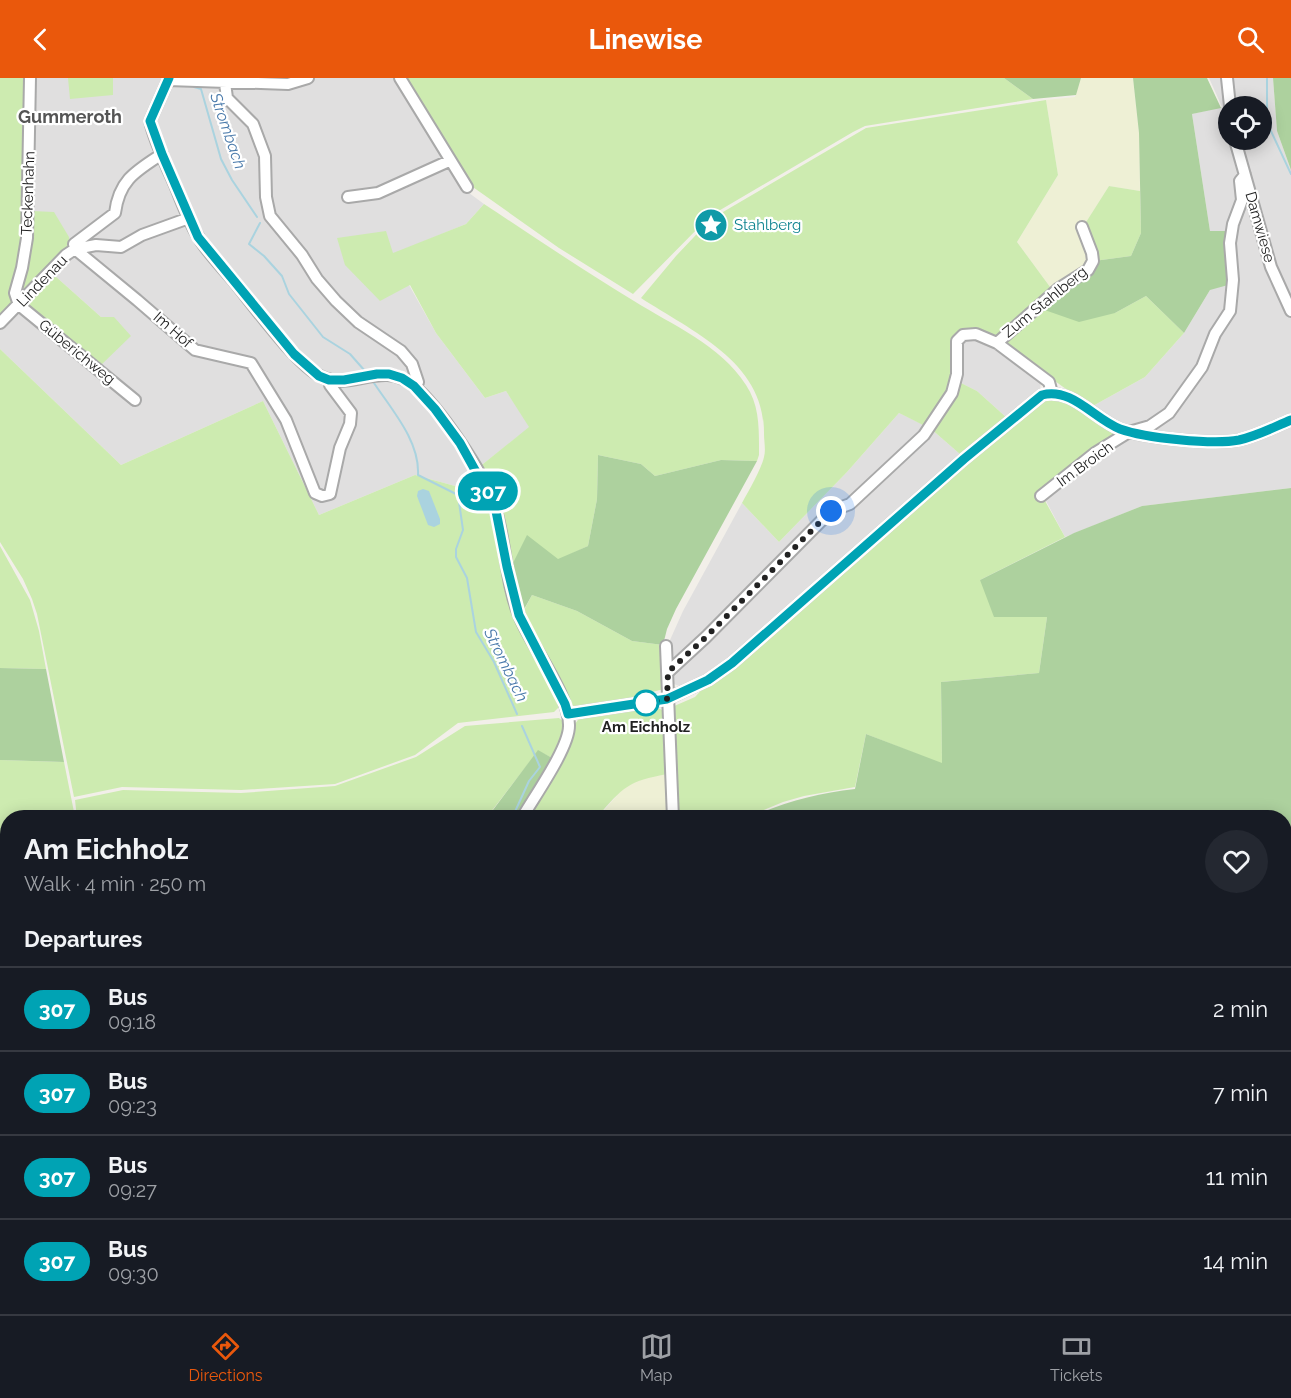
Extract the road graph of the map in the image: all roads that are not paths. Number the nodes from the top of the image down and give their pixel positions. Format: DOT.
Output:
graph roads {
  1 [pos="30,78"];
  2 [pos="308,78"];
  3 [pos="400,78"];
  4 [pos="1227,78"];
  5 [pos="169,79"];
  6 [pos="225,83"];
  7 [pos="1229,96"];
  8 [pos="1238,150"];
  9 [pos="162,154"];
  10 [pos="449,160"];
  11 [pos="1245,175"];
  12 [pos="467,187"];
  13 [pos="348,197"];
  14 [pos="189,218"];
  15 [pos="1082,227"];
  16 [pos="75,249"];
  17 [pos="19,305"];
  18 [pos="1291,311"];
  19 [pos="0,323"];
  20 [pos="997,343"];
  21 [pos="329,380"];
  22 [pos="414,386"];
  23 [pos="1052,393"];
  24 [pos="135,400"];
  25 [pos="1291,420"];
  26 [pos="1129,432"];
  27 [pos="1041,496"];
  28 [pos="666,646"];
  29 [pos="668,672"];
  30 [pos="667,699"];
  31 [pos="568,714"];
  32 [pos="527,810"];
  33 [pos="673,810"];
  1 -- 17 [label="street, Teckenhahn"];
  2 -- 6 [label="street"];
  3 -- 10 [label="street"];
  4 -- 7 [label="street"];
  5 -- 6 [label="street"];
  5 -- 9 [label="street"];
  6 -- 22 [label="street"];
  8 -- 11 [label="street, Damwiese"];
  9 -- 14 [label="street"];
  9 -- 16 [label="street"];
  10 -- 12 [label="street"];
  10 -- 13 [label="street"];
  11 -- 18 [label="street, Damwiese"];
  11 -- 26 [label="street, Im Broich"];
  14 -- 16 [label="street, Lindenau"];
  14 -- 21 [label="street"];
  15 -- 20 [label="street, Zum Stahlberg"];
  16 -- 17 [label="street, Lindenau"];
  16 -- 21 [label="street, Im Hof"];
  17 -- 19 [label="street, Lindenau"];
  17 -- 24 [label="street, Güberichweg"];
  20 -- 23 [label="street"];
  20 -- 29 [label="street"];
  21 -- 22 [label="street"];
  22 -- 31 [label="street"];
  23 -- 26 [label="street"];
  23 -- 30 [label="street"];
  25 -- 26 [label="street"];
  26 -- 27 [label="street, Im Broich"];
  28 -- 29 [label="street"];
  29 -- 30 [label="street"];
  30 -- 31 [label="street"];
  30 -- 33 [label="street"];
  31 -- 32 [label="street"];
}
